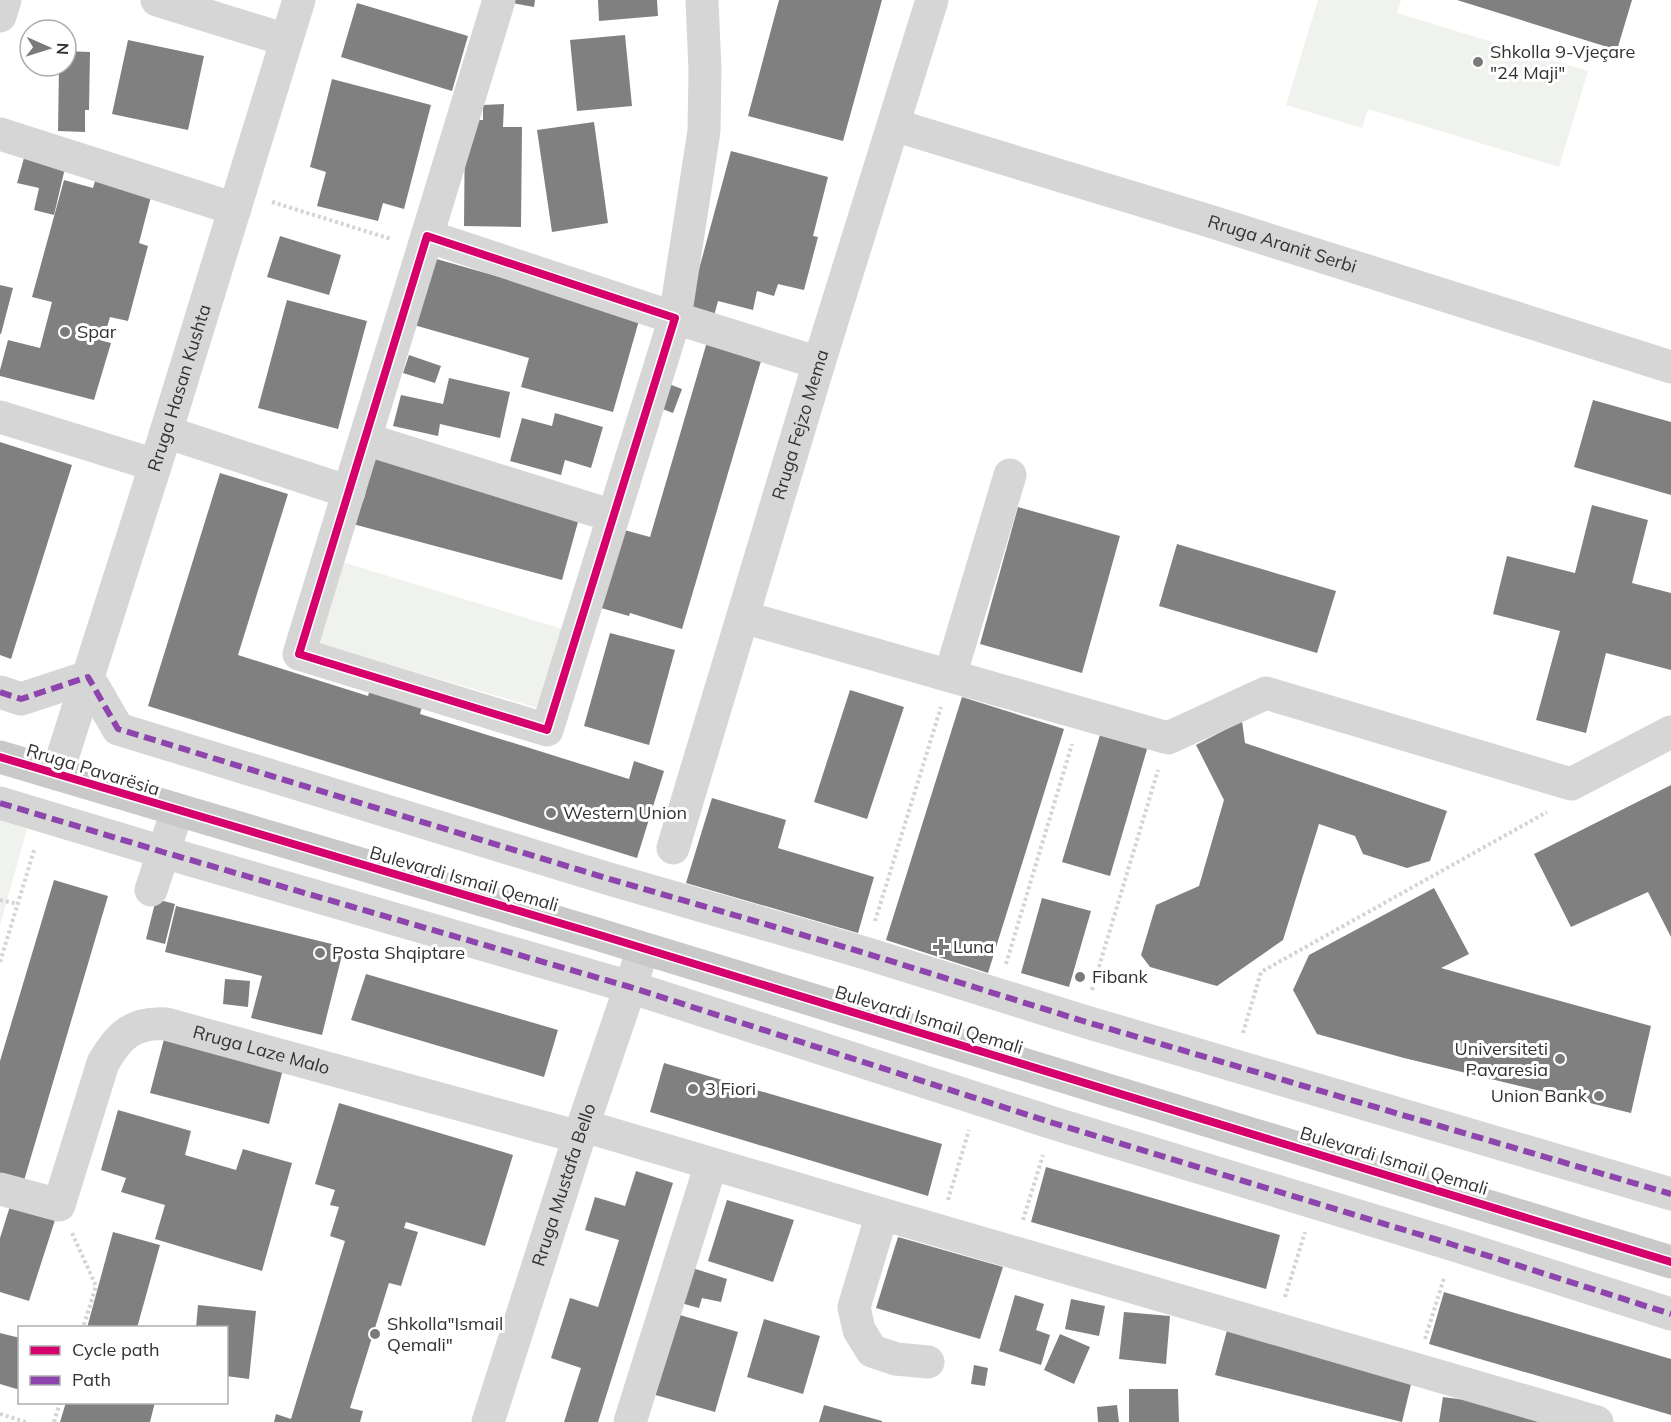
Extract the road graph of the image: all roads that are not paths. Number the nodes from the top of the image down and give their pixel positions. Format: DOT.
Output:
graph roads {
  1 [pos="5,0"];
  2 [pos="157,0"];
  3 [pos="299,0"];
  4 [pos="499,0"];
  5 [pos="702,0"];
  6 [pos="932,0"];
  7 [pos="0,16"];
  8 [pos="286,40"];
  9 [pos="894,125"];
  10 [pos="0,134"];
  11 [pos="237,200"];
  12 [pos="425,243"];
  13 [pos="675,318"];
  14 [pos="819,363"];
  15 [pos="1671,367"];
  16 [pos="0,417"];
  17 [pos="166,432"];
  18 [pos="365,439"];
  19 [pos="155,465"];
  20 [pos="1010,475"];
  21 [pos="349,492"];
  22 [pos="614,516"];
  23 [pos="742,617"];
  24 [pos="950,676"];
  25 [pos="88,677"];
  26 [pos="0,692"];
  27 [pos="1671,732"];
  28 [pos="0,757"];
  29 [pos="57,774"];
  30 [pos="0,803"];
  31 [pos="177,811"];
  32 [pos="673,848"];
  33 [pos="163,852"];
  34 [pos="151,890"];
  35 [pos="643,948"];
  36 [pos="630,987"];
  37 [pos="581,1131"];
  38 [pos="711,1164"];
  39 [pos="0,1189"];
  40 [pos="1671,1194"];
  41 [pos="882,1214"];
  42 [pos="1671,1262"];
  43 [pos="1671,1314"];
  44 [pos="928,1362"];
  45 [pos="488,1422"];
  46 [pos="630,1422"];
  47 [pos="1597,1422"];
  1 -- 7 [label="street"];
  2 -- 8 [label="street"];
  3 -- 8 [label="street, Rruga Hasan Kushta"];
  4 -- 12 [label="street"];
  5 -- 13 [label="street"];
  6 -- 9 [label="street, Rruga Fejzo Mema"];
  8 -- 11 [label="street, Rruga Hasan Kushta"];
  9 -- 14 [label="street, Rruga Fejzo Mema"];
  9 -- 15 [label="street, Rruga Aranit Serbi"];
  10 -- 11 [label="street"];
  11 -- 17 [label="street, Rruga Hasan Kushta"];
  12 -- 13 [label="street"];
  12 -- 18 [label="street"];
  13 -- 14 [label="street"];
  13 -- 22 [label="street"];
  14 -- 23 [label="street, Rruga Fejzo Mema"];
  16 -- 19 [label="street"];
  17 -- 19 [label="street, Rruga Hasan Kushta"];
  17 -- 21 [label="street"];
  18 -- 21 [label="street"];
  18 -- 22 [label="street"];
  19 -- 25 [label="street, Rruga Hasan Kushta"];
  20 -- 24 [label="street"];
  21 -- 22 [label="street"];
  23 -- 24 [label="street"];
  23 -- 32 [label="street, Rruga Fejzo Mema"];
  24 -- 27 [label="street"];
  25 -- 26 [label="street"];
  25 -- 29 [label="street, Rruga Hasan Kushta"];
  25 -- 40 [label="street"];
  28 -- 29 [label="main road, Rruga Pavarësia"];
  29 -- 31 [label="main road, Rruga Pavarësia"];
  30 -- 33 [label="street"];
  31 -- 33 [label="street"];
  31 -- 35 [label="main road, Bulevardi Ismail Qemali"];
  33 -- 34 [label="street"];
  33 -- 36 [label="street"];
  35 -- 36 [label="street, Rruga Mustafa Bello"];
  35 -- 42 [label="main road, Bulevardi Ismail Qemali"];
  36 -- 37 [label="street, Rruga Mustafa Bello"];
  36 -- 43 [label="street"];
  37 -- 38 [label="street, Rruga Laze Malo"];
  37 -- 39 [label="street, Rruga Laze Malo"];
  37 -- 45 [label="street, Rruga Mustafa Bello"];
  38 -- 41 [label="street, Rruga Laze Malo"];
  38 -- 46 [label="street"];
  41 -- 44 [label="street"];
  41 -- 47 [label="street, Rruga Laze Malo"];
}
